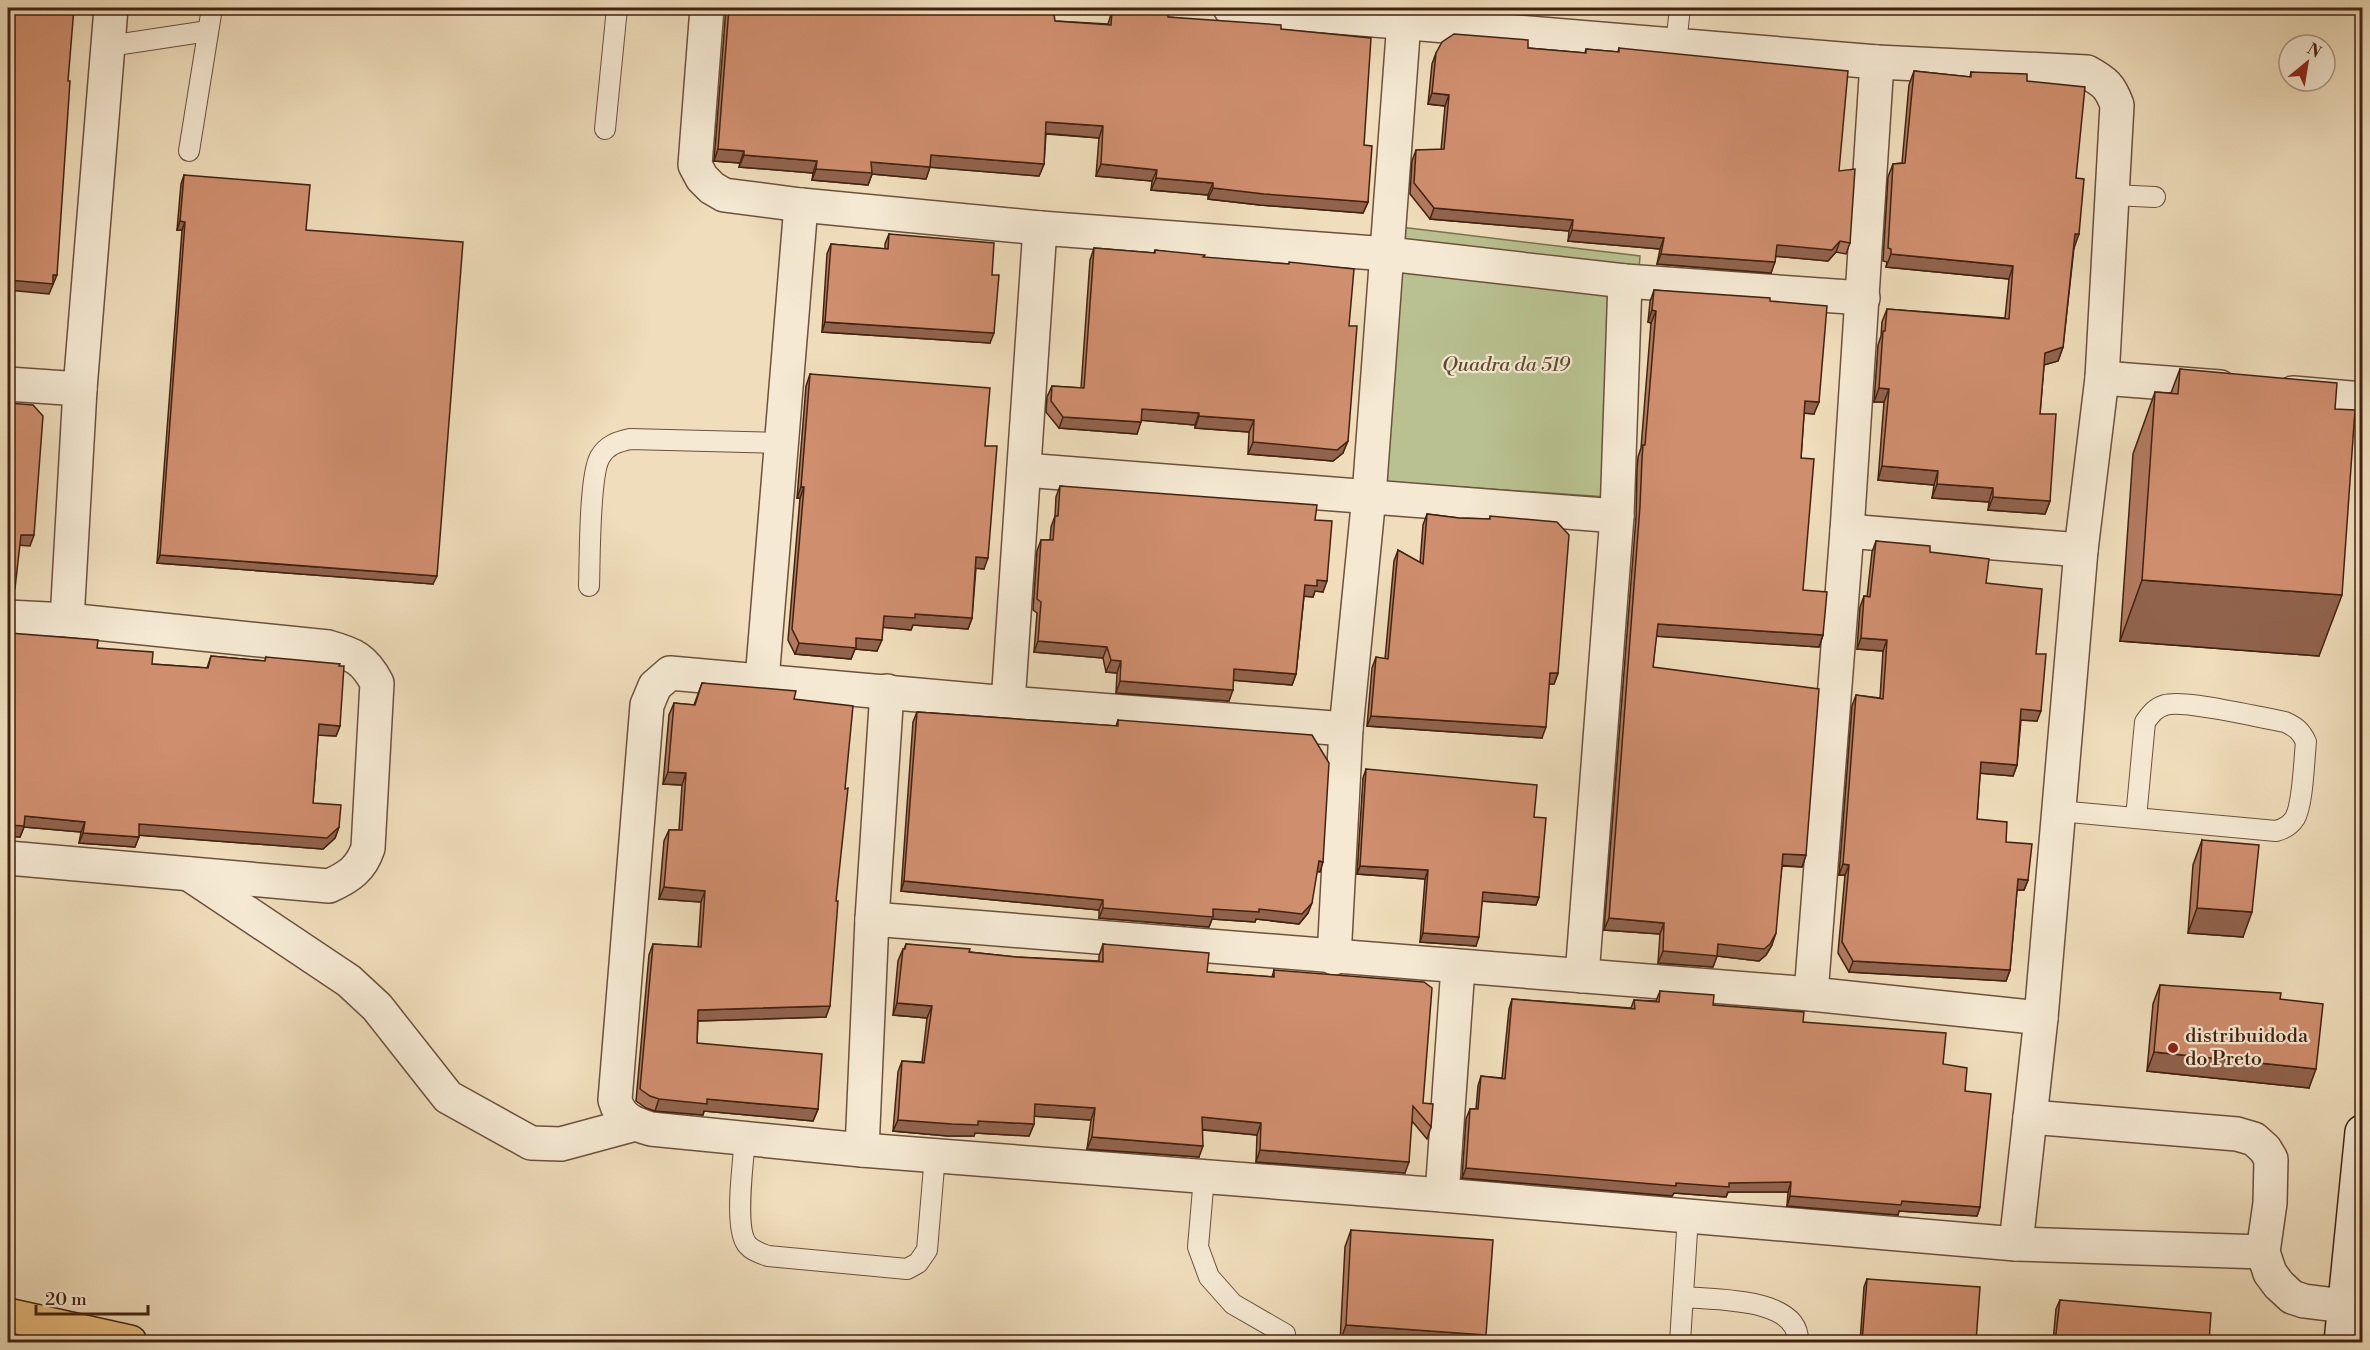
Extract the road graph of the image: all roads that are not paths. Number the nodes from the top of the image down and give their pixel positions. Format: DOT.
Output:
graph roads {
  1 [pos="111,8"];
  2 [pos="212,8"];
  3 [pos="617,8"];
  4 [pos="707,8"];
  5 [pos="1230,8"];
  6 [pos="1680,8"];
  7 [pos="1404,21"];
  8 [pos="208,31"];
  9 [pos="1676,44"];
  10 [pos="109,46"];
  11 [pos="1877,62"];
  12 [pos="605,129"];
  13 [pos="189,151"];
  14 [pos="2112,195"];
  15 [pos="2155,197"];
  16 [pos="801,206"];
  17 [pos="1040,228"];
  18 [pos="1388,254"];
  19 [pos="1625,281"];
  20 [pos="1863,298"];
  21 [pos="2102,378"];
  22 [pos="8,384"];
  23 [pos="81,389"];
  24 [pos="2362,399"];
  25 [pos="781,443"];
  26 [pos="1024,470"];
  27 [pos="1369,496"];
  28 [pos="1617,516"];
  29 [pos="1847,531"];
  30 [pos="2081,549"];
  31 [pos="589,586"];
  32 [pos="8,617"];
  33 [pos="67,620"];
  34 [pos="762,680"];
  35 [pos="886,691"];
  36 [pos="1008,703"];
  37 [pos="1346,729"];
  38 [pos="2059,811"];
  39 [pos="2136,818"];
  40 [pos="8,858"];
  41 [pos="187,873"];
  42 [pos="872,919"];
  43 [pos="1334,958"];
  44 [pos="1458,967"];
  45 [pos="1582,976"];
  46 [pos="1811,994"];
  47 [pos="2041,1018"];
  48 [pos="2030,1117"];
  49 [pos="635,1124"];
  50 [pos="2362,1132"];
  51 [pos="744,1138"];
  52 [pos="862,1150"];
  53 [pos="935,1155"];
  54 [pos="1204,1177"];
  55 [pos="1442,1195"];
  56 [pos="1688,1216"];
  57 [pos="2016,1244"];
  58 [pos="2263,1252"];
  59 [pos="1683,1297"];
  60 [pos="2343,1306"];
  61 [pos="8,1315"];
  62 [pos="1285,1334"];
  63 [pos="130,1342"];
  64 [pos="1680,1342"];
  65 [pos="1798,1342"];
  66 [pos="2341,1342"];
  1 -- 10 [label="street"];
  2 -- 8 [label="lane"];
  3 -- 12 [label="lane"];
  4 -- 16 [label="street"];
  5 -- 7 [label="street"];
  6 -- 9 [label="lane"];
  7 -- 9 [label="street"];
  7 -- 18 [label="street"];
  8 -- 10 [label="lane"];
  8 -- 13 [label="lane"];
  9 -- 11 [label="street"];
  10 -- 23 [label="street"];
  11 -- 14 [label="street"];
  11 -- 20 [label="street"];
  14 -- 15 [label="lane"];
  14 -- 21 [label="street"];
  16 -- 17 [label="street"];
  16 -- 25 [label="street"];
  17 -- 18 [label="street"];
  17 -- 26 [label="street"];
  18 -- 19 [label="street"];
  18 -- 27 [label="street"];
  19 -- 20 [label="street"];
  19 -- 28 [label="street"];
  20 -- 29 [label="street"];
  21 -- 24 [label="street"];
  21 -- 30 [label="street"];
  22 -- 23 [label="street"];
  23 -- 33 [label="street"];
  25 -- 31 [label="lane"];
  25 -- 34 [label="street"];
  26 -- 27 [label="street"];
  26 -- 36 [label="street"];
  27 -- 28 [label="street"];
  27 -- 37 [label="street"];
  28 -- 45 [label="street"];
  29 -- 30 [label="street"];
  29 -- 46 [label="street"];
  30 -- 38 [label="street"];
  32 -- 33 [label="street"];
  33 -- 41 [label="street"];
  34 -- 35 [label="street"];
  34 -- 49 [label="street"];
  35 -- 36 [label="street"];
  35 -- 42 [label="street"];
  36 -- 37 [label="street"];
  37 -- 43 [label="street"];
  38 -- 39 [label="lane"];
  38 -- 47 [label="street"];
  39 -- 39 [label="lane"];
  40 -- 41 [label="street"];
  41 -- 49 [label="street"];
  42 -- 43 [label="street"];
  42 -- 52 [label="street"];
  43 -- 44 [label="street"];
  44 -- 45 [label="street"];
  44 -- 55 [label="street"];
  45 -- 46 [label="street"];
  46 -- 47 [label="street"];
  47 -- 48 [label="street"];
  48 -- 57 [label="street"];
  48 -- 58 [label="street"];
  49 -- 51 [label="street"];
  50 -- 60 [label="street"];
  51 -- 52 [label="street"];
  51 -- 53 [label="lane"];
  52 -- 53 [label="street"];
  53 -- 54 [label="street"];
  54 -- 55 [label="street"];
  54 -- 62 [label="lane"];
  55 -- 56 [label="street"];
  56 -- 57 [label="street"];
  56 -- 59 [label="lane"];
  57 -- 58 [label="street"];
  58 -- 60 [label="street"];
  59 -- 64 [label="lane"];
  59 -- 65 [label="lane"];
  60 -- 66 [label="street"];
  61 -- 63 [label="highway"];
}
